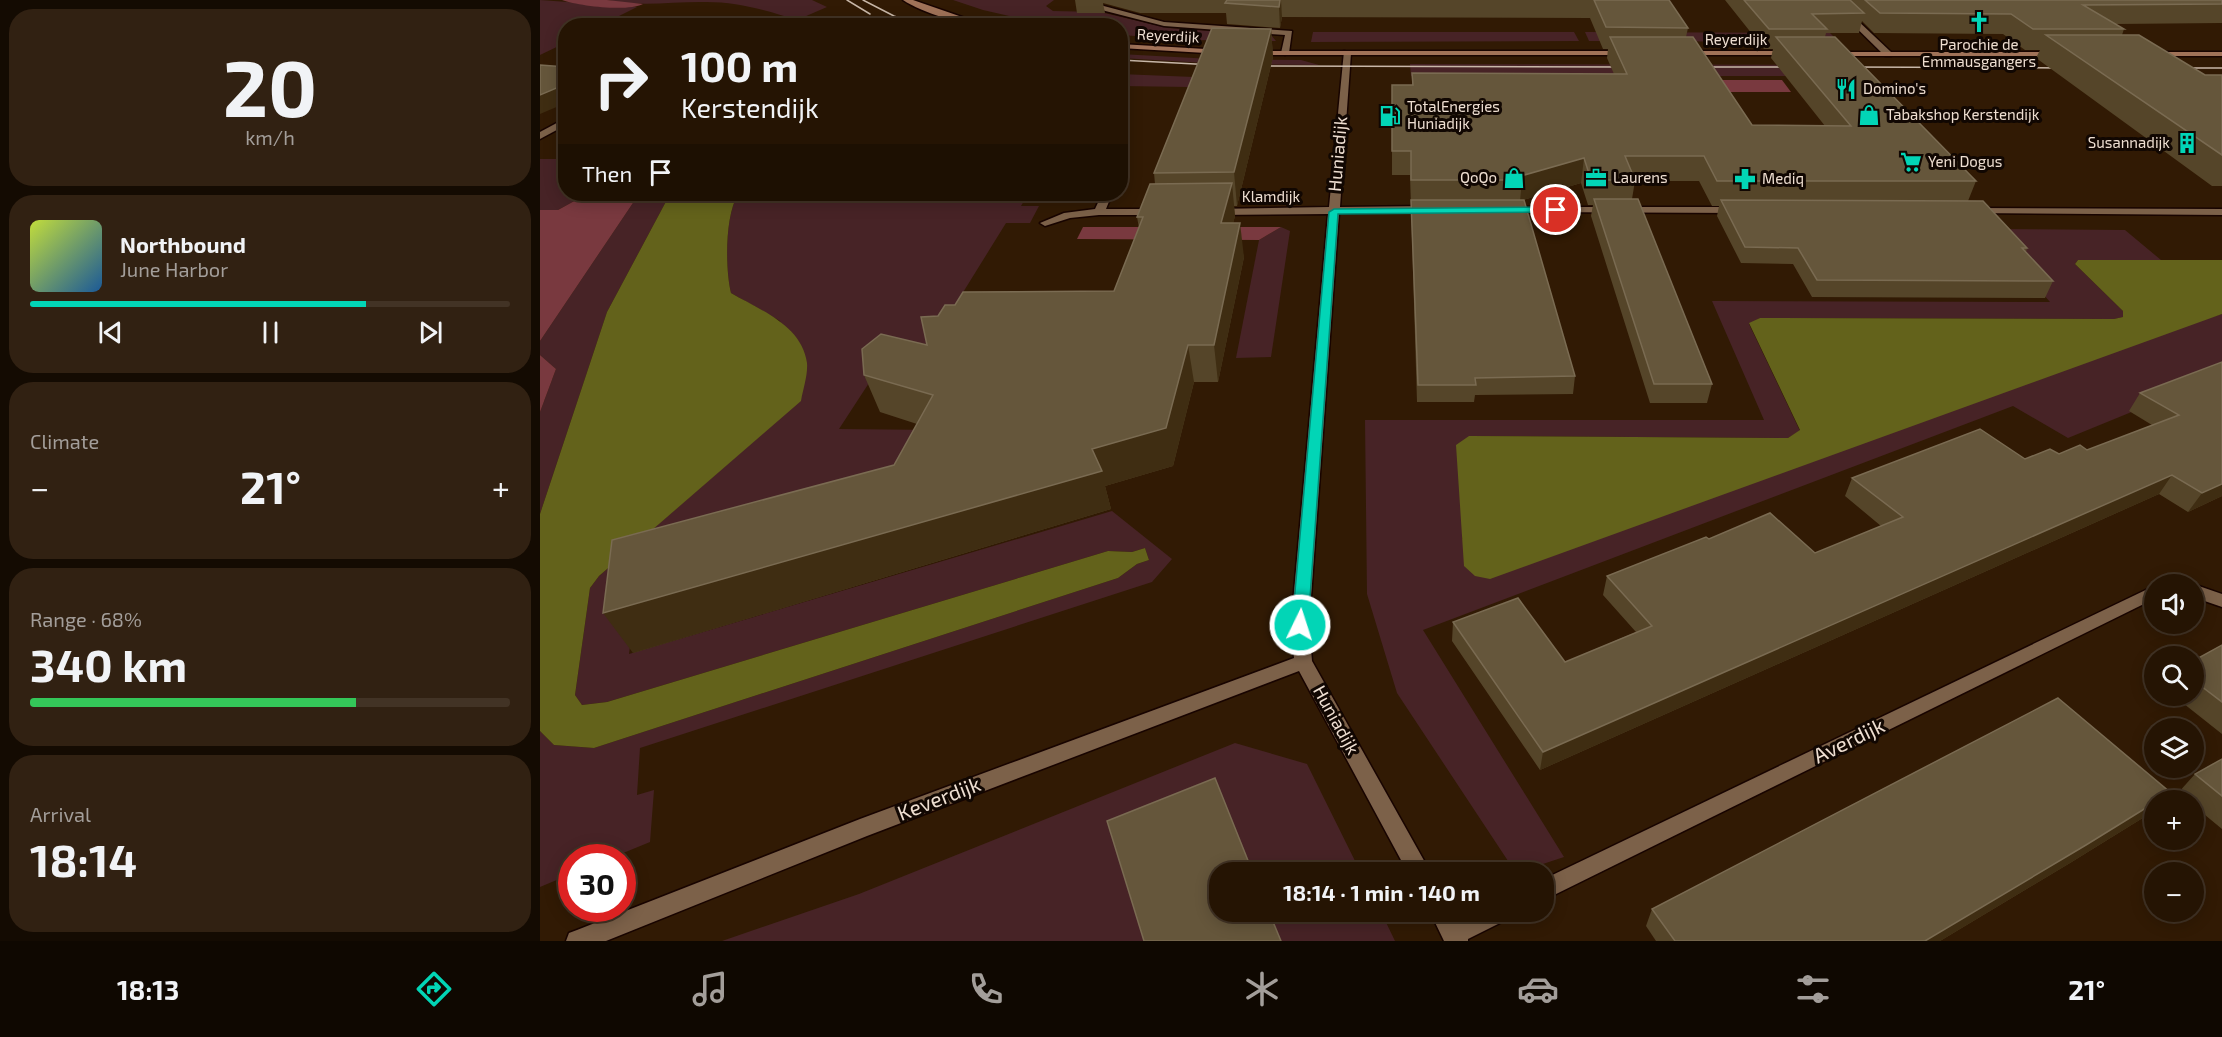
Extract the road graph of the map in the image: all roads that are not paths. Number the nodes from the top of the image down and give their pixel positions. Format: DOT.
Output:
graph roads {
  1 [pos="907,0"];
  2 [pos="1832,0"];
  3 [pos="1084,3"];
  4 [pos="958,18"];
  5 [pos="1128,46"];
  6 [pos="1231,52"];
  7 [pos="1242,52"];
  8 [pos="1285,53"];
  9 [pos="1347,53"];
  10 [pos="1633,53"];
  11 [pos="1679,53"];
  12 [pos="1805,54"];
  13 [pos="1828,54"];
  14 [pos="1888,54"];
  15 [pos="2067,54"];
  16 [pos="2138,54"];
  17 [pos="2222,54"];
  18 [pos="558,126"];
  19 [pos="540,136"];
  20 [pos="1104,201"];
  21 [pos="1443,209"];
  22 [pos="1491,210"];
  23 [pos="1751,210"];
  24 [pos="1966,211"];
  25 [pos="1100,212"];
  26 [pos="1173,212"];
  27 [pos="1207,212"];
  28 [pos="1334,212"];
  29 [pos="2222,212"];
  30 [pos="1045,223"];
  31 [pos="2204,594"];
  32 [pos="2144,597"];
  33 [pos="2222,601"];
  34 [pos="1303,662"];
  35 [pos="1414,862"];
  36 [pos="1554,885"];
  37 [pos="1447,922"];
  38 [pos="1481,922"];
  39 [pos="1455,937"];
  40 [pos="578,941"];
  1 -- 4 [label="street"];
  2 -- 14 [label="street"];
  3 -- 8 [label="street, Reyerdijk"];
  5 -- 6 [label="street, Reyerdijk"];
  7 -- 8 [label="street"];
  8 -- 9 [label="street"];
  9 -- 10 [label="street"];
  9 -- 28 [label="street, Huniadijk"];
  11 -- 12 [label="street, Reyerdijk"];
  13 -- 14 [label="street"];
  14 -- 15 [label="street"];
  16 -- 17 [label="street"];
  18 -- 19 [label="street"];
  20 -- 25 [label="street"];
  21 -- 28 [label="street, Klamdijk"];
  22 -- 23 [label="street"];
  24 -- 29 [label="street"];
  25 -- 26 [label="street"];
  25 -- 30 [label="street"];
  27 -- 28 [label="street, Klamdijk"];
  28 -- 34 [label="street, Huniadijk"];
  31 -- 33 [label="street"];
  32 -- 36 [label="street, Averdijk"];
  34 -- 35 [label="street, Huniadijk"];
  34 -- 40 [label="street, Keverdijk"];
  37 -- 39 [label="street"];
  38 -- 39 [label="street"];
}
